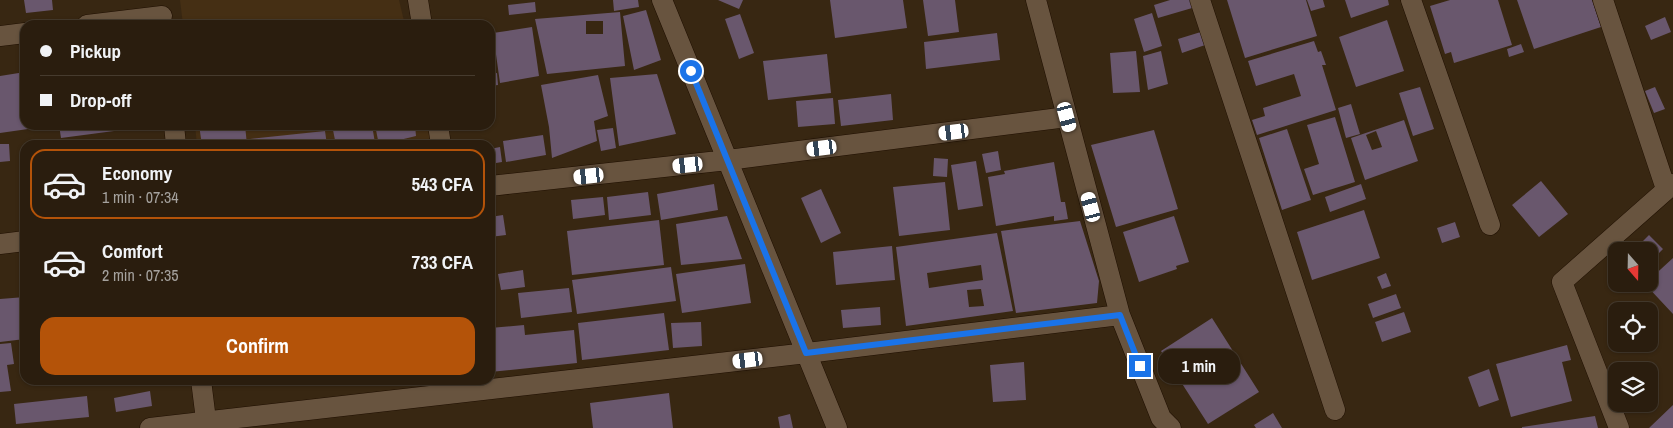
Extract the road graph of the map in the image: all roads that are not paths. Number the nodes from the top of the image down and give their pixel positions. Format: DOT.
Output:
graph roads {
  1 [pos="418,0"];
  2 [pos="662,0"];
  3 [pos="1036,0"];
  4 [pos="1200,0"];
  5 [pos="1410,0"];
  6 [pos="1603,0"];
  7 [pos="161,14"];
  8 [pos="121,20"];
  9 [pos="421,20"];
  10 [pos="20,34"];
  11 [pos="0,36"];
  12 [pos="1067,117"];
  13 [pos="728,160"];
  14 [pos="495,185"];
  15 [pos="1670,186"];
  16 [pos="1490,225"];
  17 [pos="20,242"];
  18 [pos="0,244"];
  19 [pos="1120,315"];
  20 [pos="806,353"];
  21 [pos="202,385"];
  22 [pos="1335,410"];
  23 [pos="206,425"];
  24 [pos="150,428"];
  25 [pos="837,428"];
  26 [pos="1171,428"];
  27 [pos="1619,428"];
  1 -- 9 [label="street"];
  2 -- 13 [label="street"];
  3 -- 12 [label="street"];
  4 -- 22 [label="street"];
  5 -- 16 [label="street"];
  6 -- 15 [label="street"];
  7 -- 8 [label="street"];
  10 -- 11 [label="street"];
  12 -- 13 [label="street"];
  12 -- 19 [label="street"];
  13 -- 14 [label="street"];
  13 -- 20 [label="street"];
  15 -- 27 [label="street"];
  17 -- 18 [label="street"];
  19 -- 20 [label="street"];
  19 -- 26 [label="street"];
  20 -- 23 [label="street"];
  20 -- 25 [label="street"];
  21 -- 23 [label="street"];
  23 -- 24 [label="street"];
}
